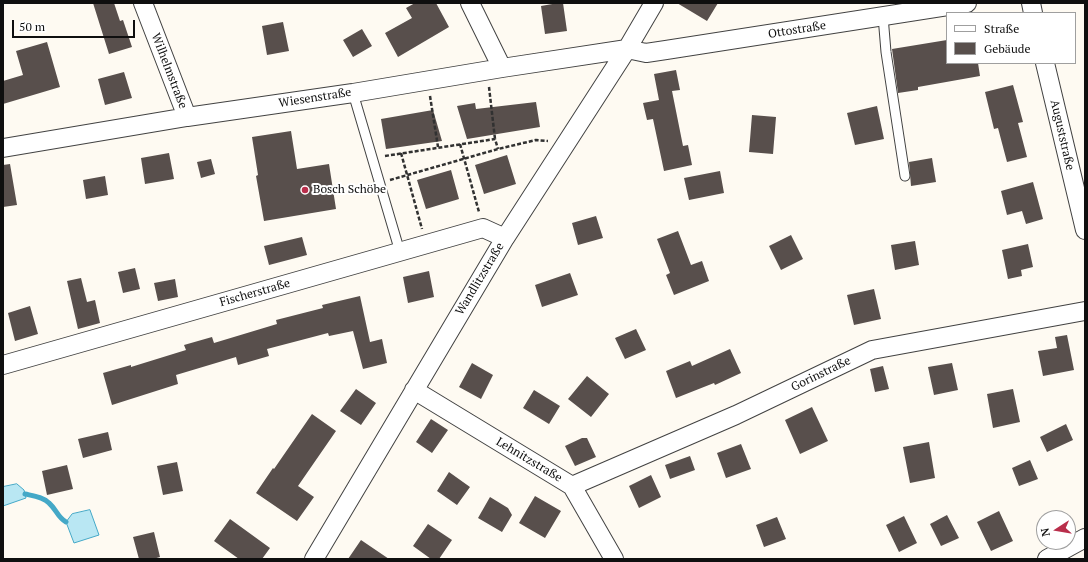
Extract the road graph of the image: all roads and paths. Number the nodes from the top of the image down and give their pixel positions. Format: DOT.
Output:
graph roads {
  1 [pos="143,3"];
  2 [pos="470,3"];
  3 [pos="654,3"];
  4 [pos="967,3"];
  5 [pos="883,16"];
  6 [pos="627,49"];
  7 [pos="1045,64"];
  8 [pos="494,69"];
  9 [pos="428,80"];
  10 [pos="353,93"];
  11 [pos="187,117"];
  12 [pos="495,138"];
  13 [pos="460,144"];
  14 [pos="438,147"];
  15 [pos="564,147"];
  16 [pos="3,148"];
  17 [pos="498,149"];
  18 [pos="401,153"];
  19 [pos="372,158"];
  20 [pos="464,159"];
  21 [pos="407,175"];
  22 [pos="905,176"];
  23 [pos="380,183"];
  24 [pos="483,228"];
  25 [pos="1085,230"];
  26 [pos="505,238"];
  27 [pos="426,245"];
  28 [pos="400,252"];
  29 [pos="1085,311"];
  30 [pos="3,365"];
  31 [pos="414,390"];
  32 [pos="572,486"];
  33 [pos="1085,538"];
  34 [pos="314,559"];
  35 [pos="614,559"];
  36 [pos="1047,559"];
  1 -- 11 [label="street, Wilhelmstraße"];
  2 -- 8 [label="street"];
  3 -- 6 [label="street, Wandlitzstraße"];
  4 -- 5 [label="street, Ottostraße"];
  5 -- 6 [label="street, Ottostraße"];
  5 -- 22 [label="lane"];
  6 -- 8 [label="street, Wiesenstraße"];
  6 -- 15 [label="street, Wandlitzstraße"];
  7 -- 25 [label="street, Auguststraße"];
  8 -- 9 [label="street, Wiesenstraße"];
  8 -- 12 [label="path"];
  9 -- 10 [label="street, Wiesenstraße"];
  9 -- 14 [label="path"];
  10 -- 11 [label="street, Wiesenstraße"];
  10 -- 19 [label="lane"];
  11 -- 16 [label="street, Wiesenstraße"];
  12 -- 13 [label="path"];
  12 -- 17 [label="path"];
  13 -- 14 [label="path"];
  13 -- 20 [label="path"];
  14 -- 18 [label="path"];
  15 -- 17 [label="path"];
  15 -- 26 [label="street, Wandlitzstraße"];
  17 -- 20 [label="path"];
  18 -- 19 [label="path"];
  18 -- 21 [label="path"];
  19 -- 23 [label="lane"];
  20 -- 21 [label="path"];
  20 -- 24 [label="path"];
  21 -- 23 [label="path"];
  21 -- 27 [label="path"];
  23 -- 28 [label="lane"];
  24 -- 26 [label="street"];
  24 -- 27 [label="street, Fischerstraße"];
  26 -- 31 [label="street, Wandlitzstraße"];
  27 -- 28 [label="street, Fischerstraße"];
  28 -- 30 [label="street, Fischerstraße"];
  29 -- 32 [label="street, Gorinstraße"];
  31 -- 32 [label="street, Lehnitzstraße"];
  31 -- 34 [label="street, Wandlitzstraße"];
  32 -- 35 [label="street, Lehnitzstraße"];
  33 -- 36 [label="street"];
}
